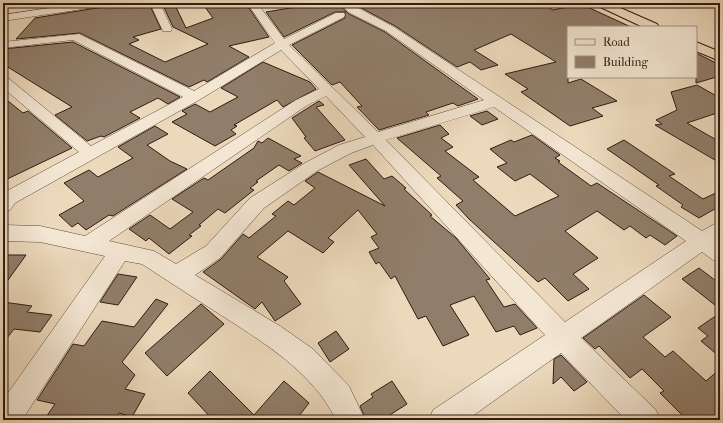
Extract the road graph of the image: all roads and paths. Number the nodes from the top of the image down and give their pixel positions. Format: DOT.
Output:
graph roads {
  1 [pos="104,3"];
  2 [pos="155,3"];
  3 [pos="252,3"];
  4 [pos="600,3"];
  5 [pos="342,9"];
  6 [pos="3,18"];
  7 [pos="652,26"];
  8 [pos="167,29"];
  9 [pos="282,44"];
  10 [pos="3,45"];
  11 [pos="697,46"];
  12 [pos="720,57"];
  13 [pos="3,81"];
  14 [pos="327,90"];
  15 [pos="194,96"];
  16 [pos="497,101"];
  17 [pos="375,138"];
  18 [pos="90,153"];
  19 [pos="3,205"];
  20 [pos="3,233"];
  21 [pos="714,241"];
  22 [pos="88,244"];
  23 [pos="120,251"];
  24 [pos="177,276"];
  25 [pos="563,337"];
  26 [pos="6,420"];
  27 [pos="351,420"];
  28 [pos="443,420"];
  29 [pos="645,420"];
  1 -- 6 [label="street"];
  2 -- 8 [label="street"];
  3 -- 9 [label="street"];
  4 -- 7 [label="highway"];
  5 -- 9 [label="street"];
  5 -- 16 [label="street"];
  9 -- 14 [label="street"];
  9 -- 15 [label="street"];
  10 -- 15 [label="street"];
  11 -- 12 [label="highway"];
  13 -- 18 [label="street"];
  14 -- 17 [label="street"];
  14 -- 22 [label="street"];
  15 -- 18 [label="street"];
  16 -- 17 [label="street"];
  16 -- 21 [label="street"];
  17 -- 24 [label="street"];
  17 -- 25 [label="street"];
  18 -- 19 [label="street"];
  20 -- 22 [label="street"];
  21 -- 25 [label="street"];
  22 -- 23 [label="street"];
  23 -- 24 [label="street"];
  23 -- 26 [label="street"];
  24 -- 27 [label="street"];
  25 -- 28 [label="street"];
  25 -- 29 [label="street"];
}
